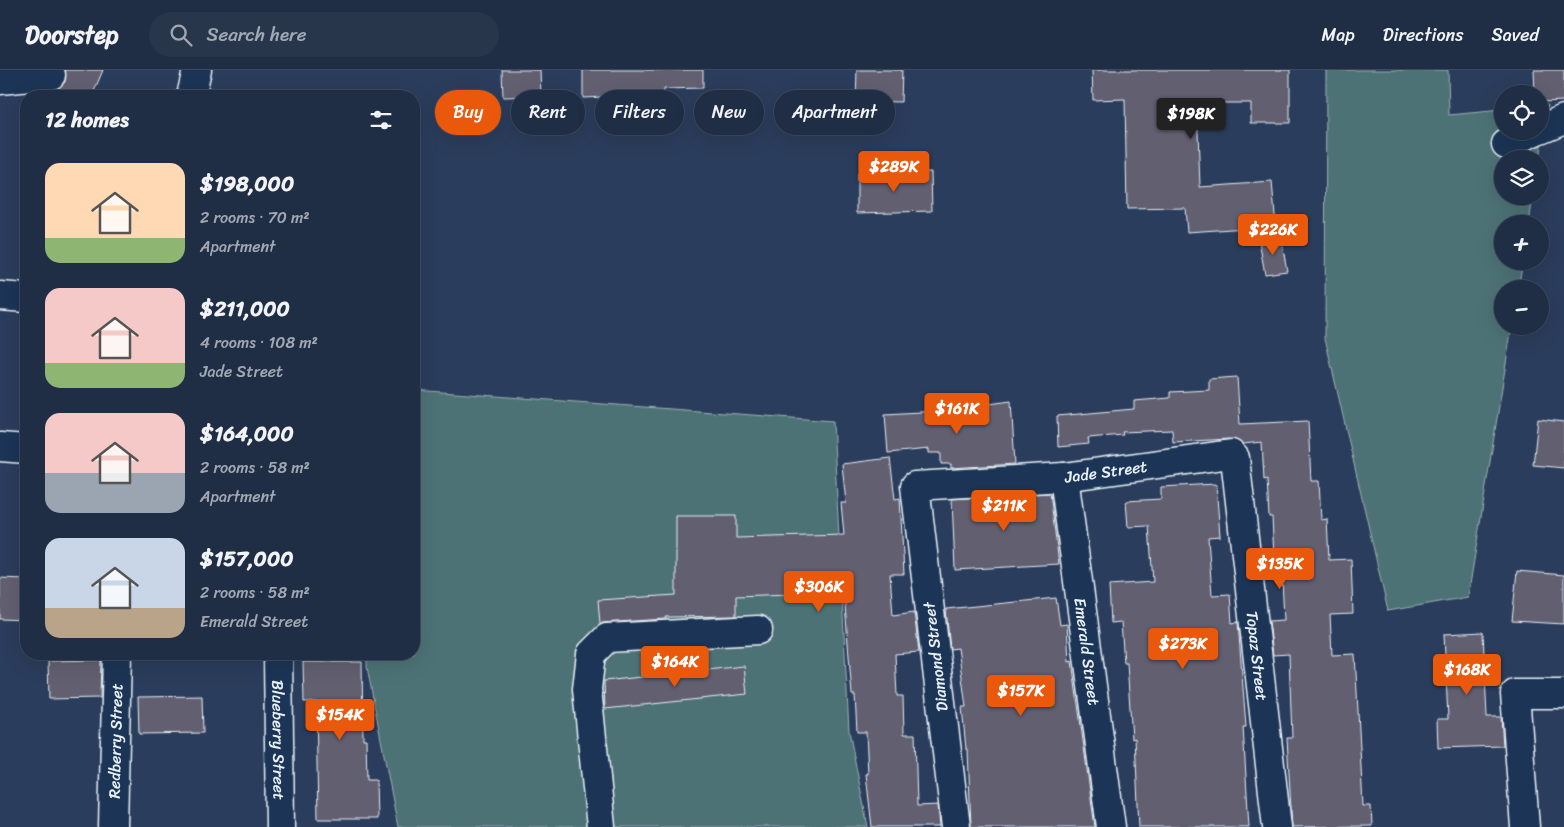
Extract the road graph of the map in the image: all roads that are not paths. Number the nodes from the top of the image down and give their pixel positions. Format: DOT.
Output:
graph roads {
  1 [pos="197,70"];
  2 [pos="51,75"];
  3 [pos="0,80"];
  4 [pos="192,90"];
  5 [pos="1564,119"];
  6 [pos="1549,125"];
  7 [pos="1515,140"];
  8 [pos="1506,144"];
  9 [pos="0,296"];
  10 [pos="20,298"];
  11 [pos="0,447"];
  12 [pos="20,449"];
  13 [pos="1234,456"];
  14 [pos="1064,477"];
  15 [pos="916,486"];
  16 [pos="758,630"];
  17 [pos="117,660"];
  18 [pos="278,660"];
  19 [pos="1564,694"];
  20 [pos="113,827"];
  21 [pos="280,827"];
  22 [pos="602,827"];
  23 [pos="956,827"];
  24 [pos="1111,827"];
  25 [pos="1277,827"];
  26 [pos="1525,827"];
  1 -- 4 [label="street"];
  2 -- 3 [label="street"];
  5 -- 6 [label="street"];
  7 -- 8 [label="street"];
  9 -- 10 [label="street"];
  11 -- 12 [label="street"];
  13 -- 14 [label="street, Jade Street"];
  13 -- 25 [label="street, Topaz Street"];
  14 -- 15 [label="street, Jade Street"];
  14 -- 24 [label="street, Emerald Street"];
  15 -- 23 [label="street, Diamond Street"];
  16 -- 22 [label="street"];
  17 -- 20 [label="street, Redberry Street"];
  18 -- 21 [label="street, Blueberry Street"];
  19 -- 26 [label="street"];
}
